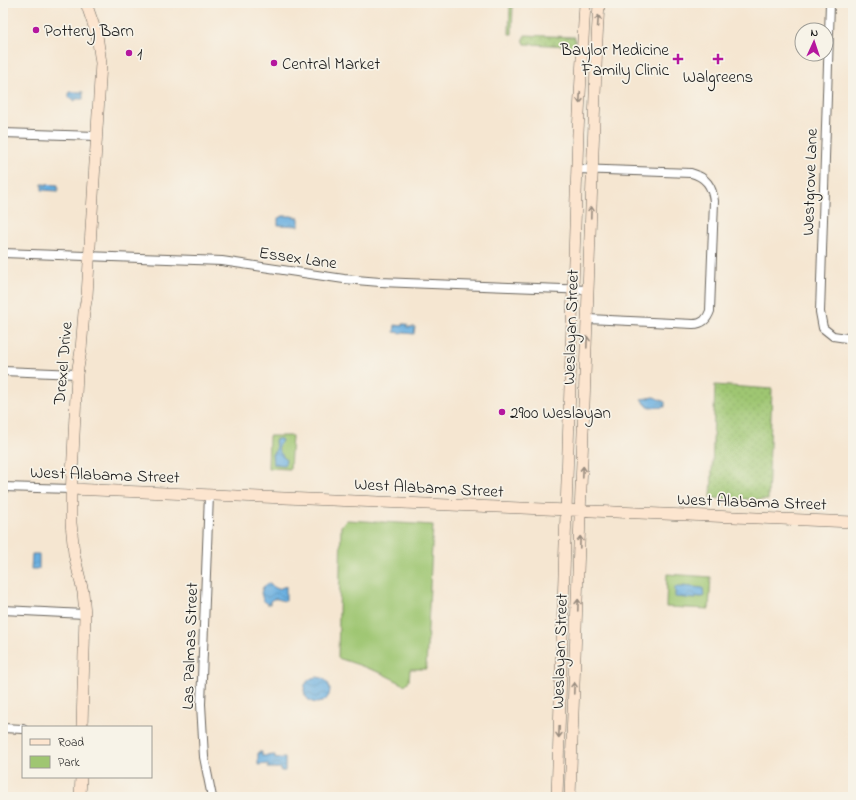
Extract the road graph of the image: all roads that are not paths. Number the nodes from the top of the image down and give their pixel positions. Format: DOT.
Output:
graph roads {
  1 [pos="86,3"];
  2 [pos="585,3"];
  3 [pos="599,3"];
  4 [pos="830,3"];
  5 [pos="3,133"];
  6 [pos="96,136"];
  7 [pos="577,169"];
  8 [pos="593,169"];
  9 [pos="3,253"];
  10 [pos="89,256"];
  11 [pos="573,290"];
  12 [pos="589,290"];
  13 [pos="588,319"];
  14 [pos="853,339"];
  15 [pos="3,371"];
  16 [pos="77,374"];
  17 [pos="3,487"];
  18 [pos="71,489"];
  19 [pos="209,495"];
  20 [pos="566,510"];
  21 [pos="581,511"];
  22 [pos="853,522"];
  23 [pos="3,610"];
  24 [pos="85,614"];
  25 [pos="82,726"];
  26 [pos="3,728"];
  27 [pos="22,729"];
  28 [pos="81,778"];
  29 [pos="80,797"];
  30 [pos="212,797"];
  31 [pos="557,797"];
  32 [pos="570,797"];
  1 -- 6 [label="main road, Drexel Drive"];
  2 -- 7 [label="main road, Weslayan Street, one-way"];
  8 -- 3 [label="main road, Weslayan Street, one-way"];
  4 -- 14 [label="street, Westgrove Lane"];
  5 -- 6 [label="street"];
  6 -- 10 [label="main road, Drexel Drive"];
  7 -- 8 [label="street"];
  7 -- 11 [label="main road, Weslayan Street"];
  12 -- 8 [label="main road, Weslayan Street, one-way"];
  8 -- 13 [label="street"];
  9 -- 10 [label="street, Essex Lane"];
  10 -- 11 [label="street, Essex Lane"];
  10 -- 16 [label="main road, Drexel Drive"];
  11 -- 12 [label="street, Essex Lane"];
  11 -- 20 [label="main road, Weslayan Street"];
  12 -- 13 [label="main road, Weslayan Street"];
  21 -- 13 [label="main road, Weslayan Street, one-way"];
  15 -- 16 [label="street"];
  16 -- 18 [label="main road, Drexel Drive"];
  17 -- 18 [label="street, West Alabama Street"];
  18 -- 19 [label="main road, West Alabama Street"];
  18 -- 24 [label="main road, Drexel Drive"];
  19 -- 20 [label="main road, West Alabama Street"];
  19 -- 30 [label="street, Las Palmas Street"];
  20 -- 21 [label="main road, West Alabama Street"];
  20 -- 31 [label="main road, Weslayan Street, one-way"];
  21 -- 22 [label="main road, West Alabama Street"];
  32 -- 21 [label="main road, Weslayan Street, one-way"];
  23 -- 24 [label="street"];
  24 -- 25 [label="main road, Drexel Drive"];
  26 -- 27 [label="street"];
  28 -- 29 [label="main road"];
}
